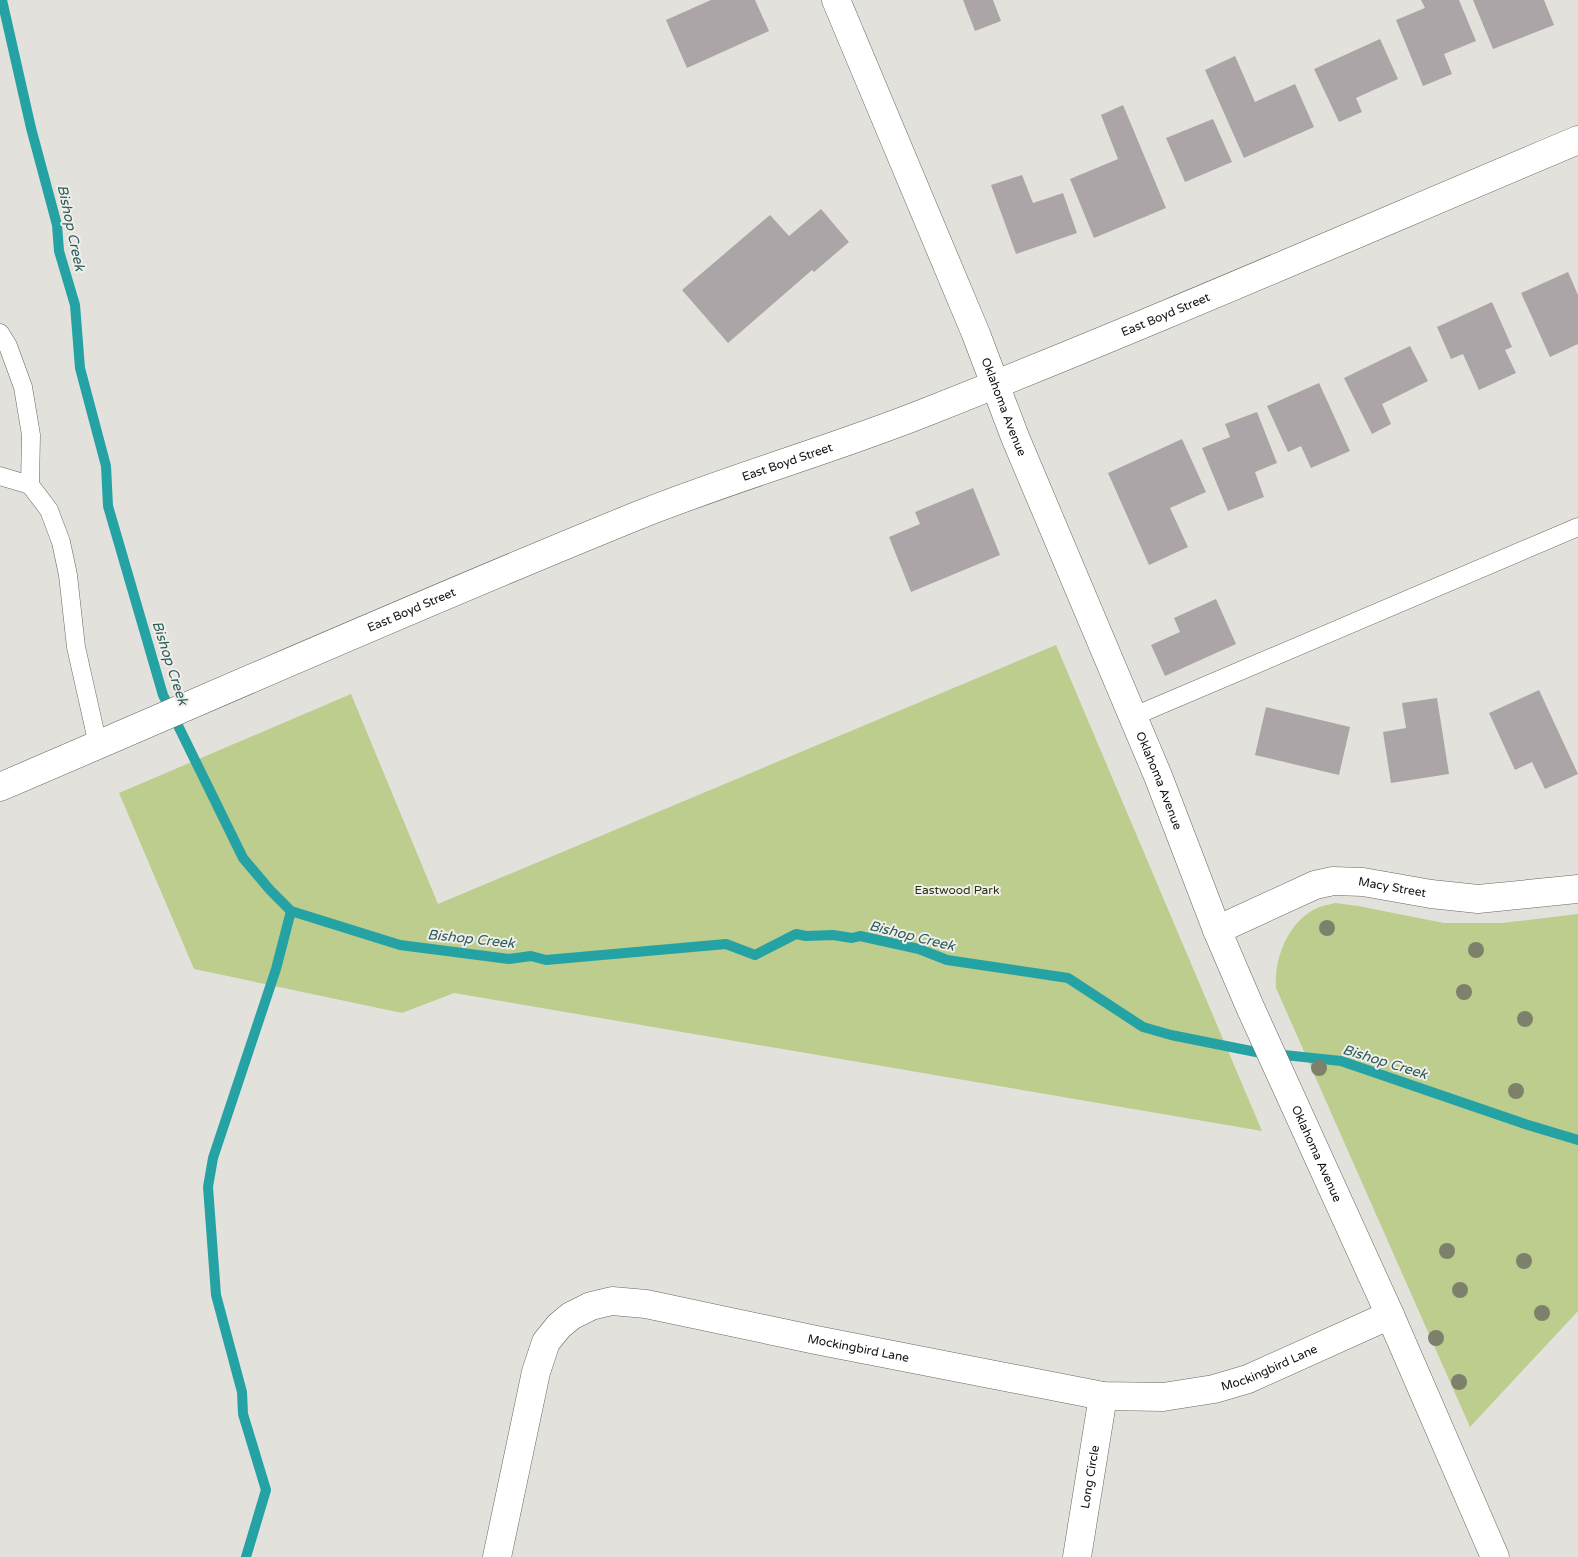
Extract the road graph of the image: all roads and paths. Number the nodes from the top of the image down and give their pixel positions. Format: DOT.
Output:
graph roads {
  1 [pos="836,0"];
  2 [pos="1578,140"];
  3 [pos="0,332"];
  4 [pos="996,384"];
  5 [pos="0,476"];
  6 [pos="30,485"];
  7 [pos="1578,527"];
  8 [pos="1132,717"];
  9 [pos="109,740"];
  10 [pos="0,787"];
  11 [pos="1578,889"];
  12 [pos="1217,930"];
  13 [pos="1390,1315"];
  14 [pos="1103,1396"];
  15 [pos="497,1557"];
  16 [pos="1077,1557"];
  17 [pos="1495,1557"];
  1 -- 4 [label="street, Oklahoma Avenue"];
  2 -- 4 [label="street, East Boyd Street"];
  3 -- 6 [label="lane"];
  4 -- 8 [label="street, Oklahoma Avenue"];
  4 -- 9 [label="street, East Boyd Street"];
  5 -- 6 [label="lane"];
  6 -- 9 [label="lane"];
  7 -- 8 [label="lane"];
  8 -- 12 [label="street, Oklahoma Avenue"];
  9 -- 10 [label="street, East Boyd Street"];
  11 -- 12 [label="street, Macy Street"];
  12 -- 13 [label="street, Oklahoma Avenue"];
  13 -- 14 [label="street, Mockingbird Lane"];
  13 -- 17 [label="street, Oklahoma Avenue"];
  14 -- 15 [label="street, Mockingbird Lane"];
  14 -- 16 [label="street, Long Circle"];
}
